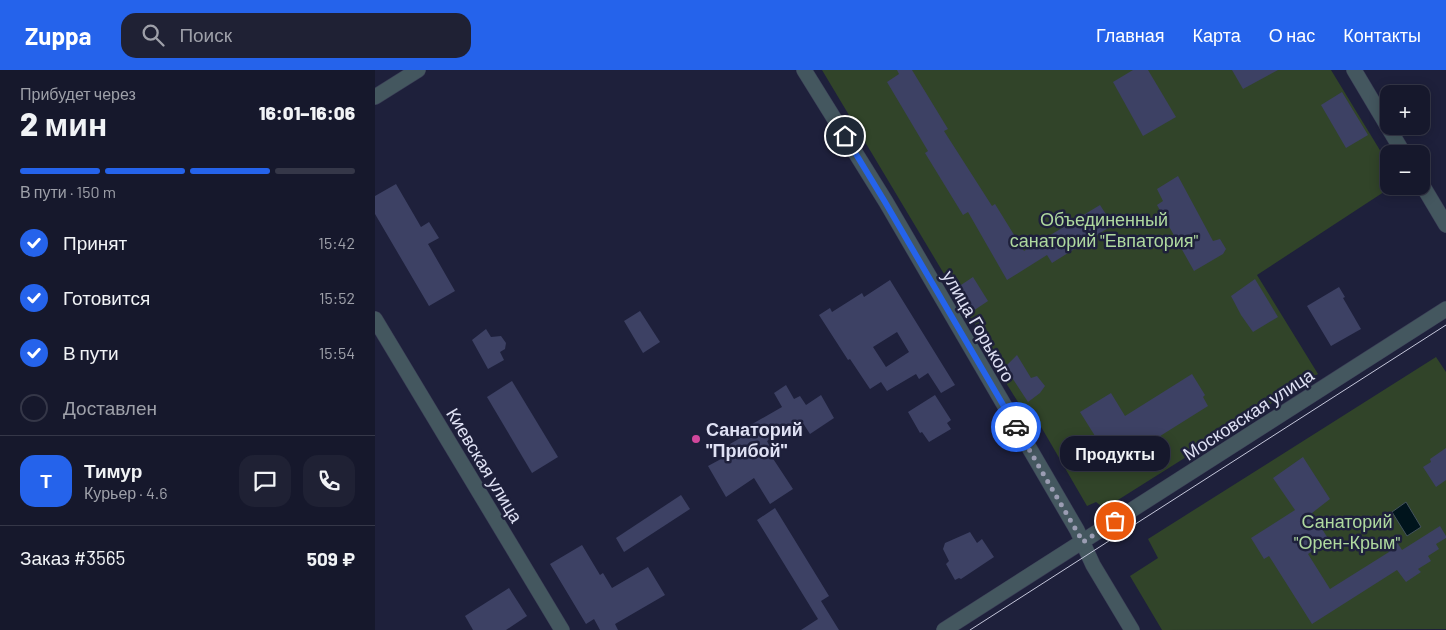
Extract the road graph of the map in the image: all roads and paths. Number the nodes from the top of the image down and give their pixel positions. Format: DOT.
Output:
graph roads {
  1 [pos="418,70"];
  2 [pos="804,70"];
  3 [pos="1353,70"];
  4 [pos="375,97"];
  5 [pos="1398,145"];
  6 [pos="1428,195"];
  7 [pos="1446,225"];
  8 [pos="1446,309"];
  9 [pos="375,319"];
  10 [pos="1083,542"];
  11 [pos="562,630"];
  12 [pos="944,630"];
  13 [pos="1132,630"];
  1 -- 4 [label="street"];
  2 -- 10 [label="street, улица Горького"];
  3 -- 5 [label="street"];
  6 -- 7 [label="street"];
  8 -- 10 [label="street, Московская улица"];
  9 -- 11 [label="street, Киевская улица"];
  10 -- 12 [label="street, Московская улица"];
  10 -- 13 [label="street, улица Горького"];
}
